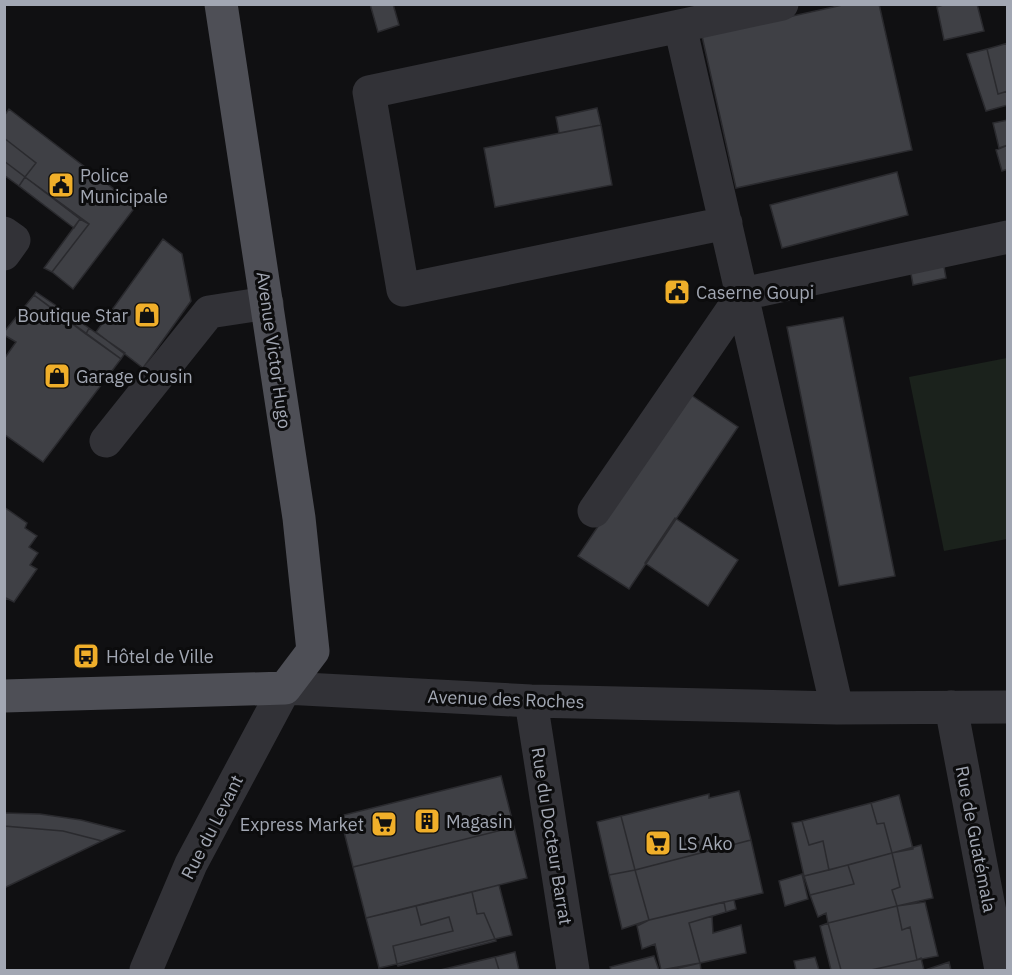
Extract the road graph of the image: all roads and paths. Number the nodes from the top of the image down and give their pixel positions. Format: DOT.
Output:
graph roads {
  1 [pos="221,4"];
  2 [pos="782,4"];
  3 [pos="680,26"];
  4 [pos="726,223"];
  5 [pos="4,232"];
  6 [pos="1008,237"];
  7 [pos="4,254"];
  8 [pos="743,294"];
  9 [pos="267,303"];
  10 [pos="106,441"];
  11 [pos="594,511"];
  12 [pos="285,688"];
  13 [pos="4,696"];
  14 [pos="531,701"];
  15 [pos="951,707"];
  16 [pos="1008,707"];
  17 [pos="837,708"];
  18 [pos="146,970"];
  19 [pos="573,970"];
  20 [pos="1001,970"];
  1 -- 9 [label="main road, Avenue Victor Hugo"];
  2 -- 3 [label="street"];
  3 -- 4 [label="street"];
  3 -- 4 [label="street"];
  4 -- 8 [label="street"];
  5 -- 7 [label="street"];
  6 -- 8 [label="street"];
  8 -- 11 [label="street"];
  8 -- 17 [label="street"];
  9 -- 10 [label="street"];
  9 -- 12 [label="main road, Avenue Victor Hugo"];
  12 -- 13 [label="main road, Avenue des Roches"];
  12 -- 14 [label="street, Avenue des Roches"];
  12 -- 18 [label="street, Rue du Levant"];
  14 -- 17 [label="street, Avenue des Roches"];
  14 -- 19 [label="street, Rue du Docteur Barrat"];
  15 -- 16 [label="street, Avenue des Roches"];
  15 -- 17 [label="street, Avenue des Roches"];
  15 -- 20 [label="street, Rue de Guatémala"];
}
